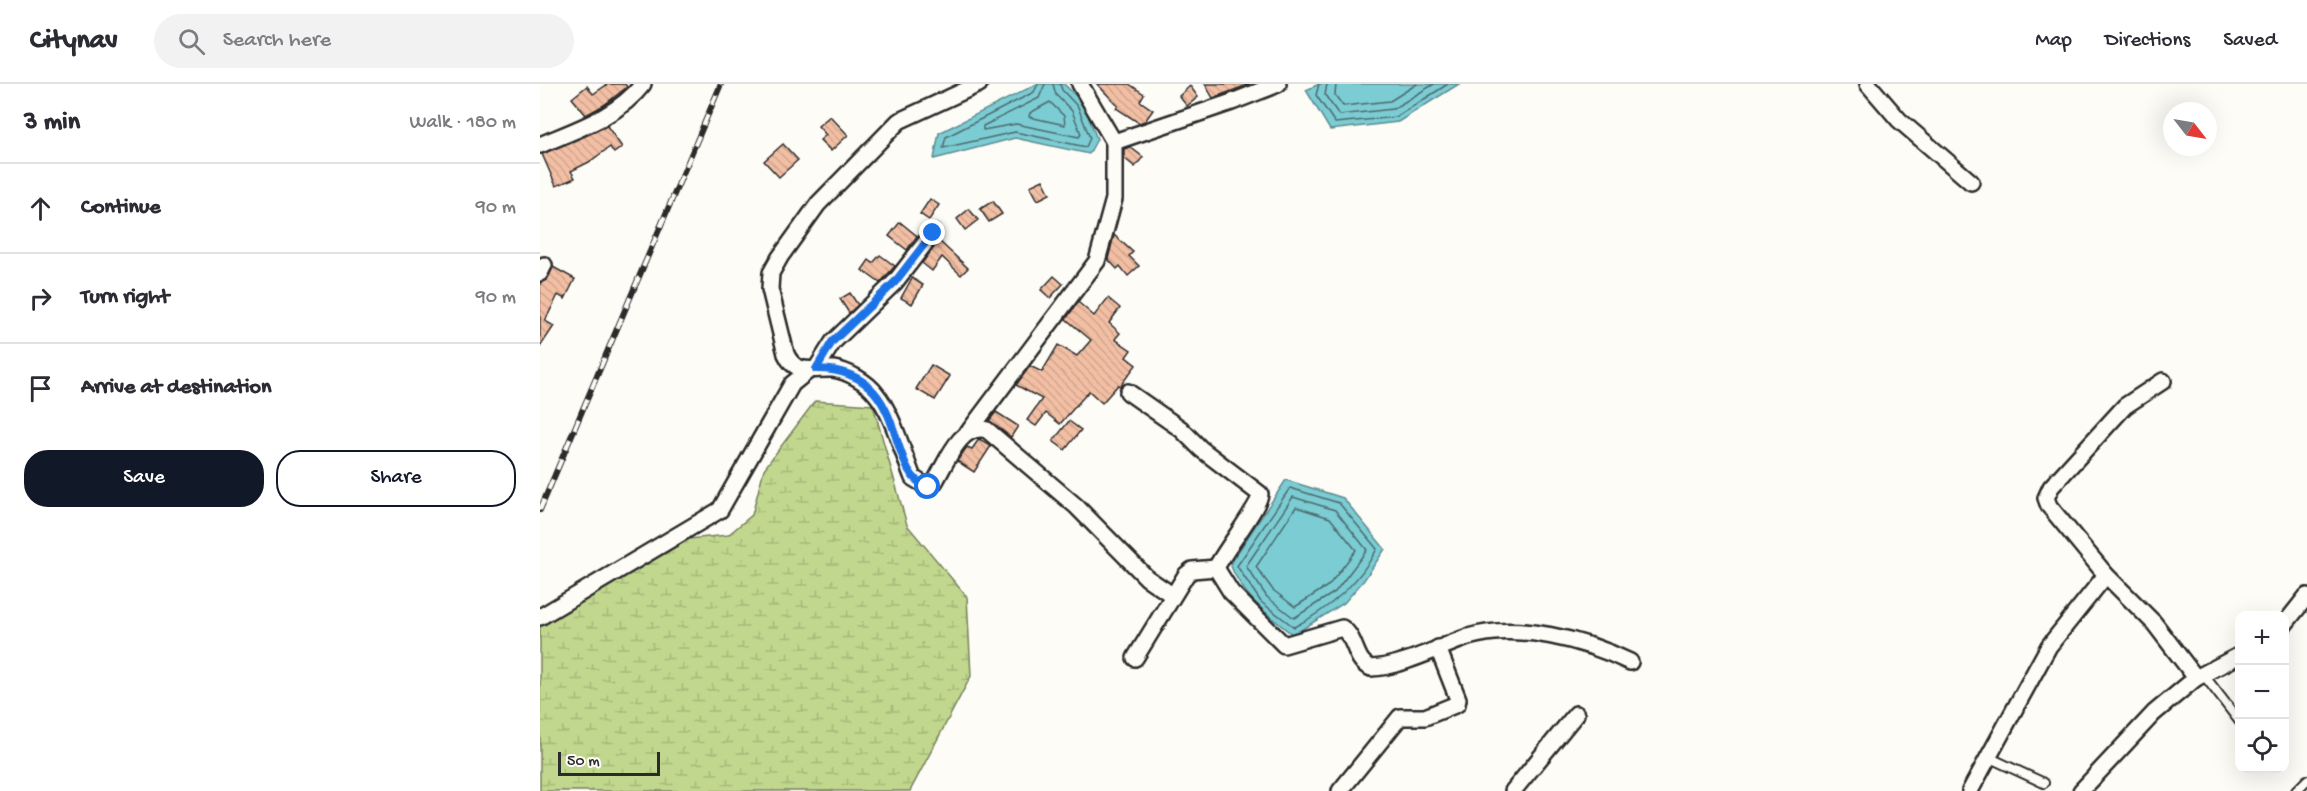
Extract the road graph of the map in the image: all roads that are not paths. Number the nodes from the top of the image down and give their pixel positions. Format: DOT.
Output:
graph roads {
  1 [pos="643,84"];
  2 [pos="979,84"];
  3 [pos="1278,84"];
  4 [pos="1868,84"];
  5 [pos="1087,87"];
  6 [pos="1114,142"];
  7 [pos="540,145"];
  8 [pos="1971,182"];
  9 [pos="933,233"];
  10 [pos="812,370"];
  11 [pos="2163,381"];
  12 [pos="1128,392"];
  13 [pos="970,430"];
  14 [pos="1216,568"];
  15 [pos="2106,574"];
  16 [pos="1172,595"];
  17 [pos="2307,596"];
  18 [pos="540,617"];
  19 [pos="2289,619"];
  20 [pos="1438,648"];
  21 [pos="1135,658"];
  22 [pos="2235,658"];
  23 [pos="1630,662"];
  24 [pos="2200,676"];
  25 [pos="1576,714"];
  26 [pos="2237,719"];
  27 [pos="1988,757"];
  28 [pos="2307,780"];
  29 [pos="2044,783"];
  30 [pos="1340,791"];
  31 [pos="1513,791"];
  32 [pos="1970,791"];
  33 [pos="2081,791"];
  34 [pos="2296,791"];
  1 -- 7 [label="street"];
  2 -- 10 [label="street"];
  3 -- 6 [label="street"];
  4 -- 8 [label="street"];
  5 -- 6 [label="street"];
  6 -- 13 [label="street"];
  9 -- 10 [label="street"];
  10 -- 13 [label="street"];
  10 -- 18 [label="street"];
  11 -- 15 [label="street"];
  12 -- 14 [label="street"];
  13 -- 16 [label="street"];
  14 -- 16 [label="street"];
  14 -- 20 [label="street"];
  15 -- 24 [label="street"];
  15 -- 27 [label="street"];
  16 -- 21 [label="street"];
  17 -- 19 [label="street"];
  20 -- 23 [label="street"];
  20 -- 30 [label="street"];
  22 -- 24 [label="street"];
  24 -- 26 [label="lane"];
  24 -- 33 [label="street"];
  25 -- 31 [label="street"];
  27 -- 29 [label="lane"];
  27 -- 32 [label="street"];
  28 -- 34 [label="lane"];
}
